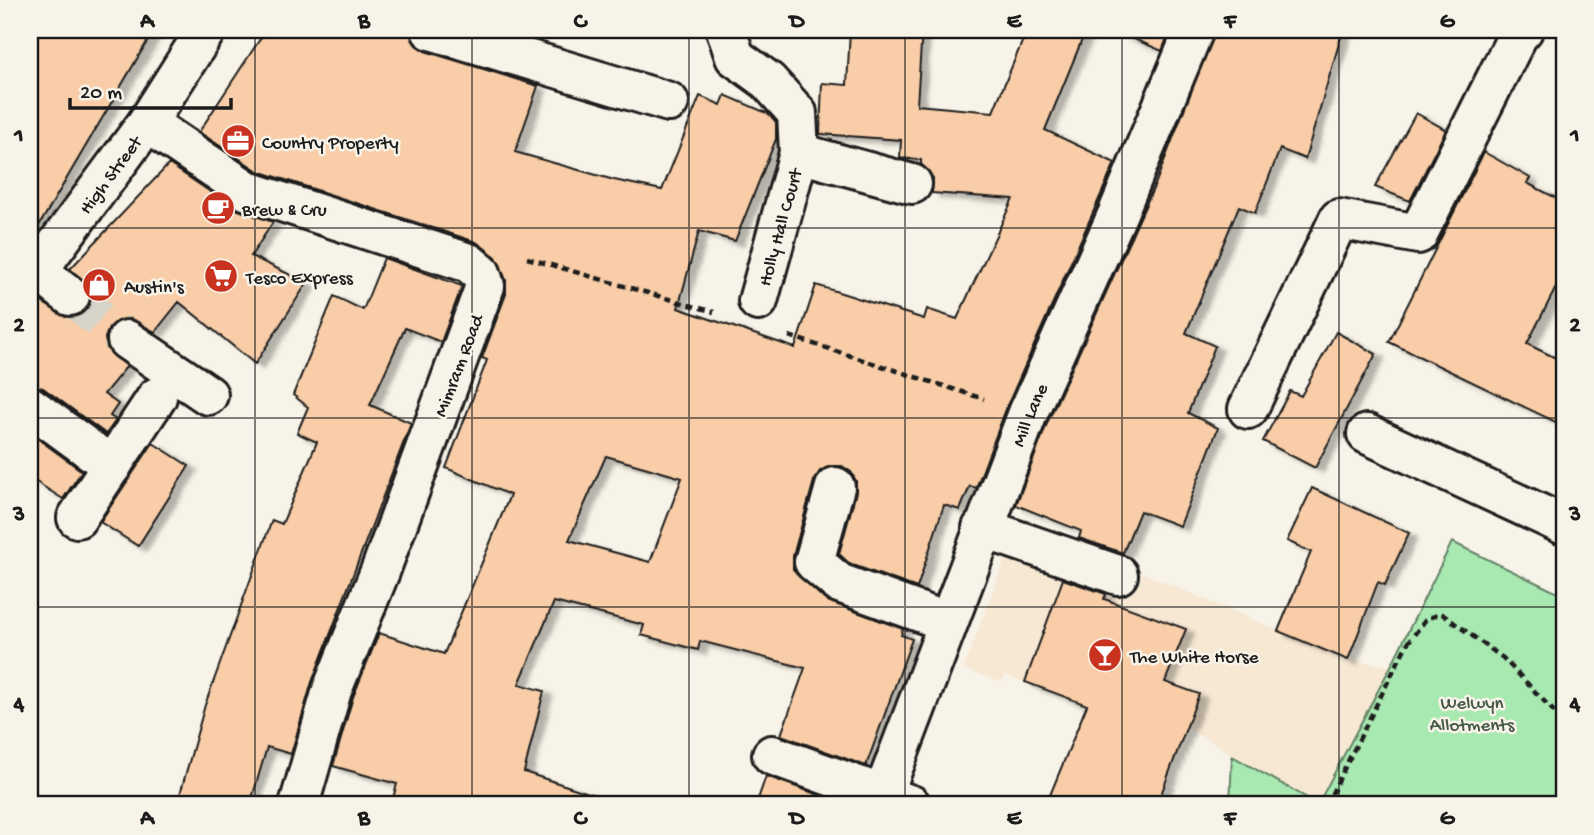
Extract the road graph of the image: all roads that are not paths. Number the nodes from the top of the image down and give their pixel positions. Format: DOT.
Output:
graph roads {
  1 [pos="206,30"];
  2 [pos="431,30"];
  3 [pos="726,30"];
  4 [pos="1194,30"];
  5 [pos="1524,30"];
  6 [pos="668,102"];
  7 [pos="147,122"];
  8 [pos="799,153"];
  9 [pos="912,184"];
  10 [pos="32,278"];
  11 [pos="71,296"];
  12 [pos="758,301"];
  13 [pos="127,340"];
  14 [pos="208,395"];
  15 [pos="157,397"];
  16 [pos="30,406"];
  17 [pos="1248,409"];
  18 [pos="1367,434"];
  19 [pos="111,466"];
  20 [pos="835,487"];
  21 [pos="77,518"];
  22 [pos="1564,525"];
  23 [pos="982,528"];
  24 [pos="1118,575"];
  25 [pos="947,622"];
  26 [pos="772,755"];
  27 [pos="891,802"];
  28 [pos="299,805"];
  1 -- 7 [label="street, High Street"];
  2 -- 6 [label="street"];
  3 -- 8 [label="street, Holly Hall Court"];
  4 -- 23 [label="street, Mill Lane"];
  5 -- 17 [label="street"];
  7 -- 10 [label="street, High Street"];
  7 -- 28 [label="street, Mimram Road"];
  8 -- 9 [label="street, Holly Hall Court"];
  8 -- 12 [label="street, Holly Hall Court"];
  10 -- 11 [label="street"];
  13 -- 14 [label="street"];
  15 -- 19 [label="street"];
  16 -- 19 [label="street"];
  18 -- 22 [label="street"];
  19 -- 21 [label="street"];
  20 -- 25 [label="street"];
  23 -- 24 [label="street"];
  23 -- 25 [label="street, Mill Lane"];
  25 -- 27 [label="street, Mill Lane"];
  26 -- 27 [label="street"];
}
